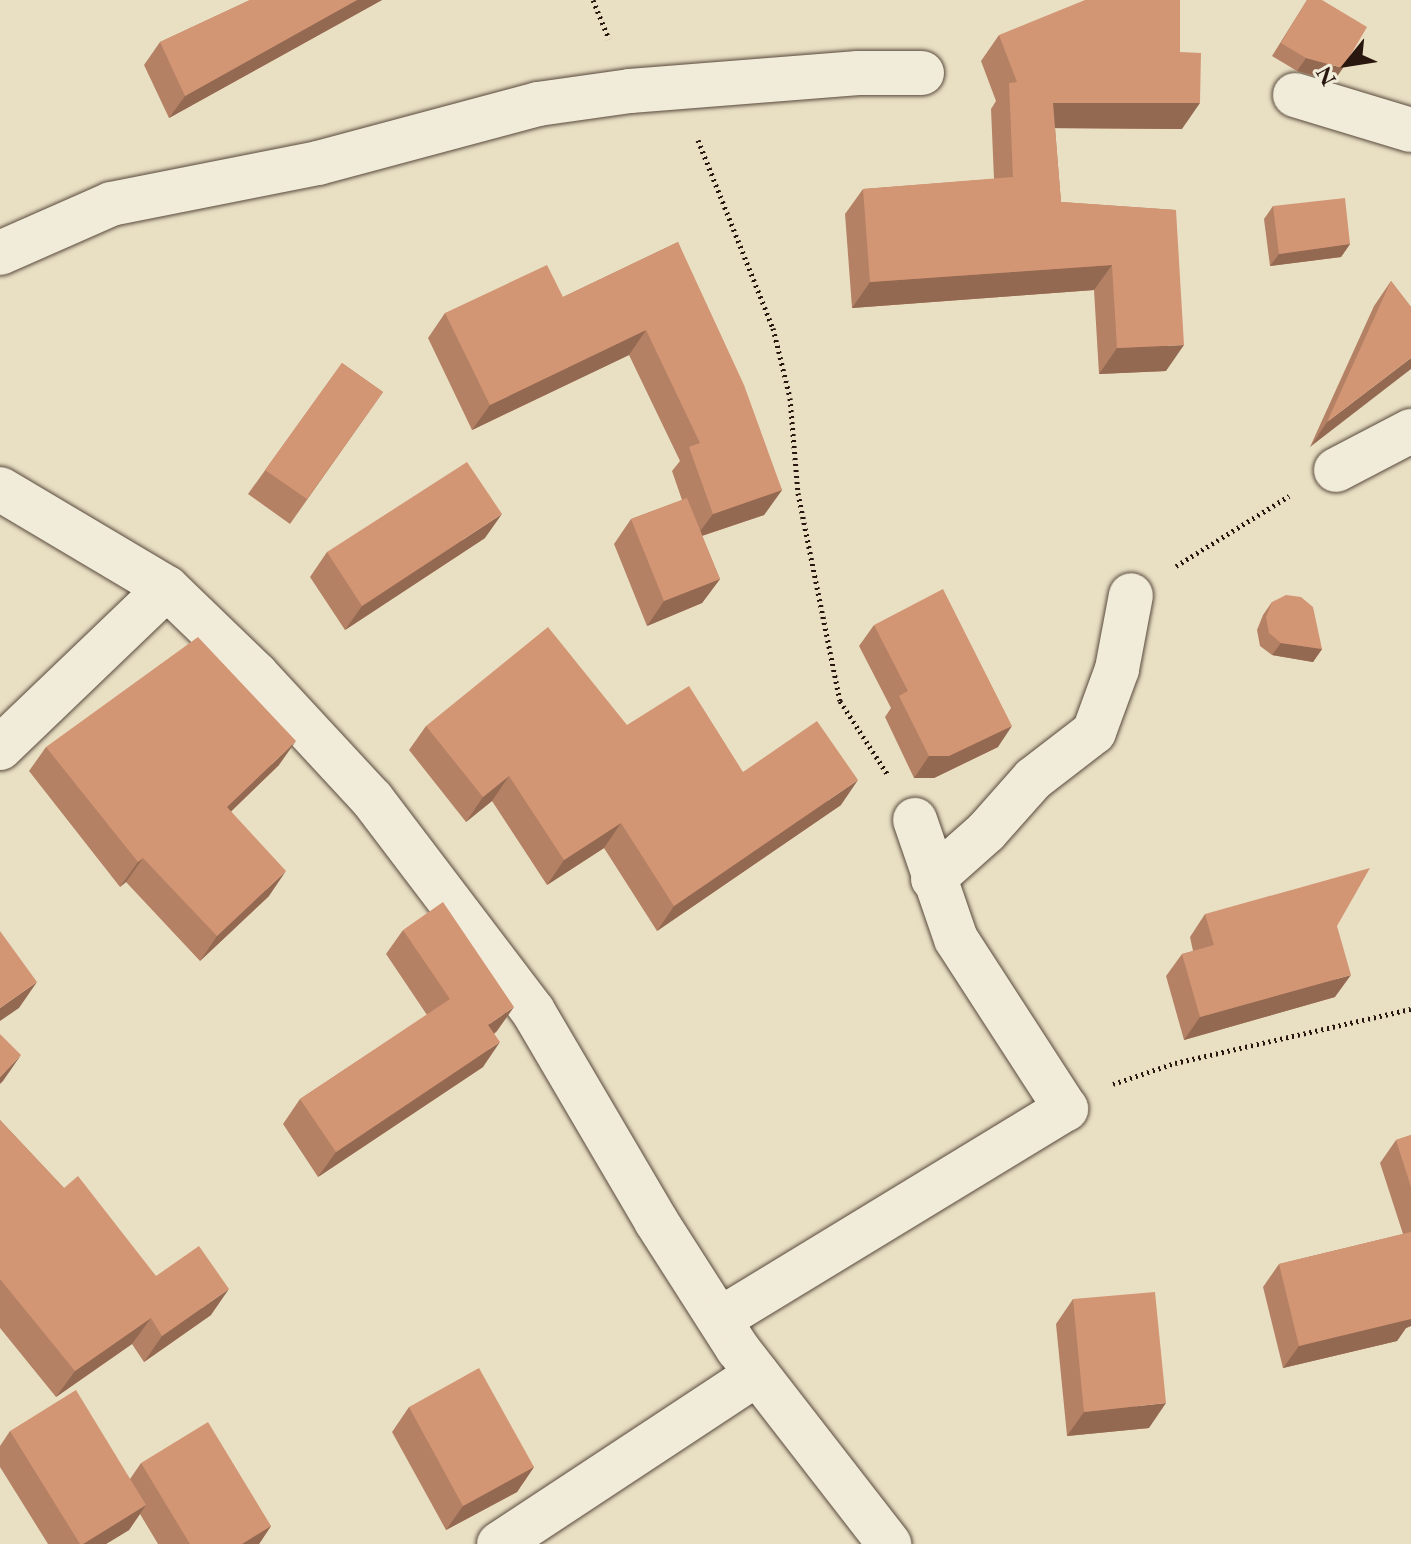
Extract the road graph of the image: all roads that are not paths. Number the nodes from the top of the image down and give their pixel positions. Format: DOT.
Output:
graph roads {
  1 [pos="922,73"];
  2 [pos="1295,95"];
  3 [pos="1411,130"];
  4 [pos="0,253"];
  5 [pos="1411,431"];
  6 [pos="1336,470"];
  7 [pos="0,489"];
  8 [pos="167,588"];
  9 [pos="1131,595"];
  10 [pos="0,748"];
  11 [pos="915,820"];
  12 [pos="933,879"];
  13 [pos="720,1319"];
  14 [pos="757,1374"];
  15 [pos="499,1544"];
  16 [pos="889,1544"];
  1 -- 4 [label="street"];
  2 -- 3 [label="street"];
  5 -- 6 [label="street"];
  7 -- 8 [label="street"];
  8 -- 10 [label="street"];
  8 -- 13 [label="street"];
  9 -- 12 [label="street"];
  11 -- 12 [label="street"];
  12 -- 13 [label="street"];
  13 -- 14 [label="street"];
  14 -- 15 [label="street"];
  14 -- 16 [label="street"];
}
